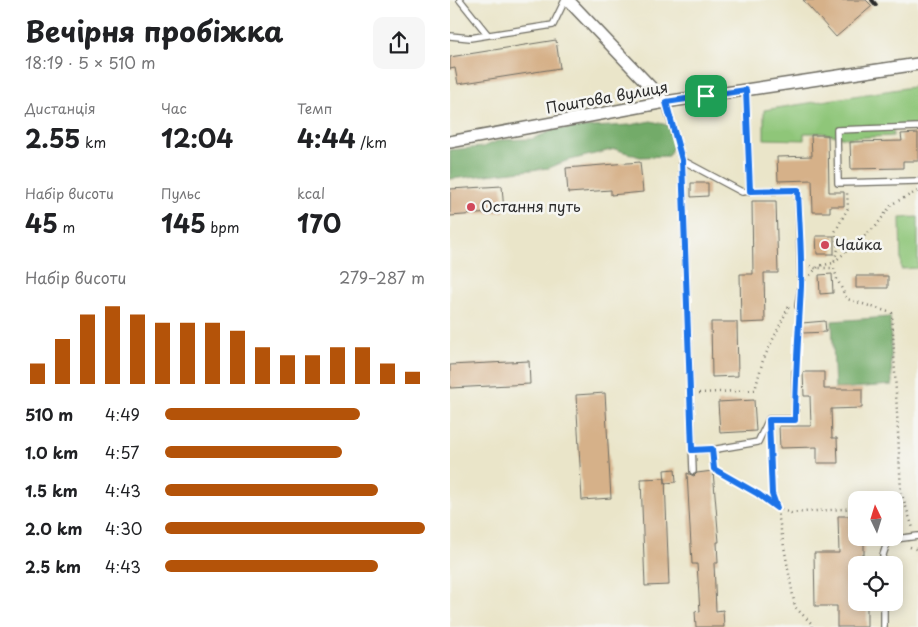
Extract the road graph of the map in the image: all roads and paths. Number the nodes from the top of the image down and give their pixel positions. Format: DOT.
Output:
graph roads {
  1 [pos="460,0"];
  2 [pos="566,0"];
  3 [pos="488,35"];
  4 [pos="450,36"];
  5 [pos="918,64"];
  6 [pos="746,90"];
  7 [pos="666,102"];
  8 [pos="918,127"];
  9 [pos="450,142"];
  10 [pos="682,160"];
  11 [pos="918,181"];
  12 [pos="750,191"];
  13 [pos="918,191"];
  14 [pos="800,261"];
  15 [pos="832,263"];
  16 [pos="798,306"];
  17 [pos="795,372"];
  18 [pos="769,420"];
  19 [pos="712,449"];
  20 [pos="692,450"];
  21 [pos="694,470"];
  22 [pos="777,508"];
  23 [pos="848,509"];
  24 [pos="917,536"];
  25 [pos="883,556"];
  26 [pos="884,611"];
  27 [pos="812,627"];
  28 [pos="884,627"];
  1 -- 3 [label="lane"];
  2 -- 3 [label="lane"];
  2 -- 7 [label="street"];
  3 -- 4 [label="lane"];
  5 -- 6 [label="street, Поштова вулиця"];
  6 -- 7 [label="street, Поштова вулиця"];
  6 -- 12 [label="lane"];
  7 -- 9 [label="street, Поштова вулиця"];
  7 -- 10 [label="lane"];
  8 -- 11 [label="lane"];
  10 -- 12 [label="lane"];
  10 -- 20 [label="lane"];
  12 -- 14 [label="lane"];
  13 -- 15 [label="path"];
  14 -- 16 [label="lane"];
  14 -- 24 [label="path"];
  16 -- 17 [label="path"];
  17 -- 18 [label="lane"];
  18 -- 19 [label="lane"];
  18 -- 22 [label="path"];
  19 -- 20 [label="lane"];
  19 -- 22 [label="path"];
  20 -- 21 [label="lane"];
  22 -- 23 [label="path"];
  22 -- 27 [label="path"];
  24 -- 25 [label="lane"];
  26 -- 28 [label="lane"];
}
